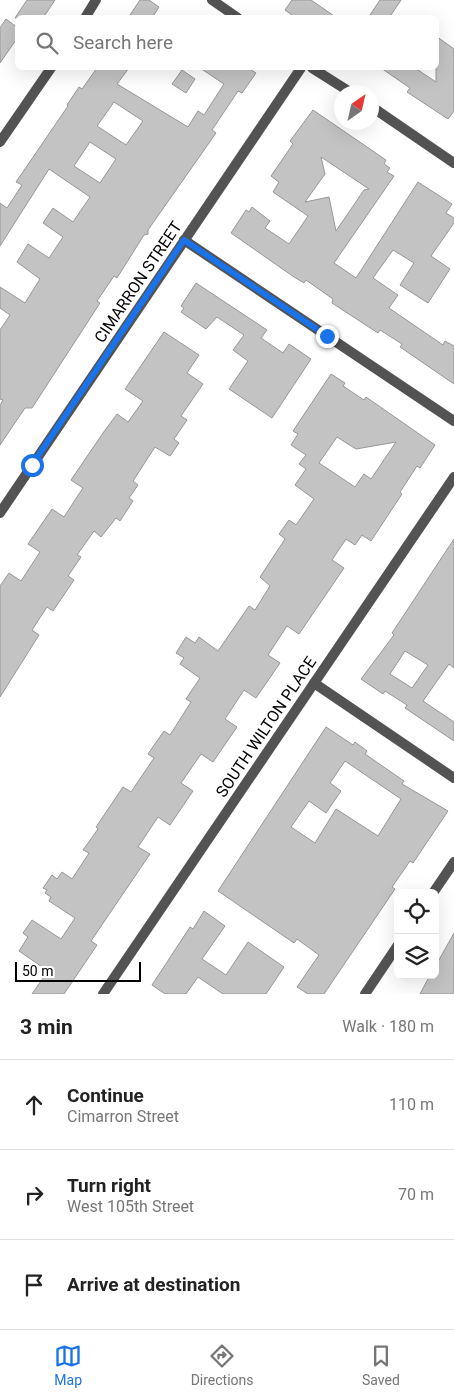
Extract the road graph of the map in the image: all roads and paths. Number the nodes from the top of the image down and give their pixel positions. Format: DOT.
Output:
graph roads {
  1 [pos="96,0"];
  2 [pos="212,0"];
  3 [pos="86,15"];
  4 [pos="234,15"];
  5 [pos="49,70"];
  6 [pos="300,70"];
  7 [pos="315,70"];
  8 [pos="339,85"];
  9 [pos="379,112"];
  10 [pos="0,142"];
  11 [pos="454,163"];
  12 [pos="184,240"];
  13 [pos="454,421"];
  14 [pos="454,477"];
  15 [pos="0,513"];
  16 [pos="314,683"];
  17 [pos="454,778"];
  18 [pos="454,862"];
  19 [pos="436,889"];
  20 [pos="394,951"];
  21 [pos="103,994"];
  22 [pos="365,994"];
  1 -- 3 [label="street"];
  2 -- 4 [label="street"];
  5 -- 10 [label="street"];
  6 -- 12 [label="street, CIMARRON STREET"];
  7 -- 8 [label="street"];
  9 -- 11 [label="street"];
  12 -- 13 [label="street"];
  12 -- 15 [label="street, CIMARRON STREET"];
  14 -- 16 [label="street, SOUTH WILTON PLACE"];
  16 -- 17 [label="street"];
  16 -- 21 [label="street, SOUTH WILTON PLACE"];
  18 -- 19 [label="street"];
  20 -- 22 [label="street"];
}
